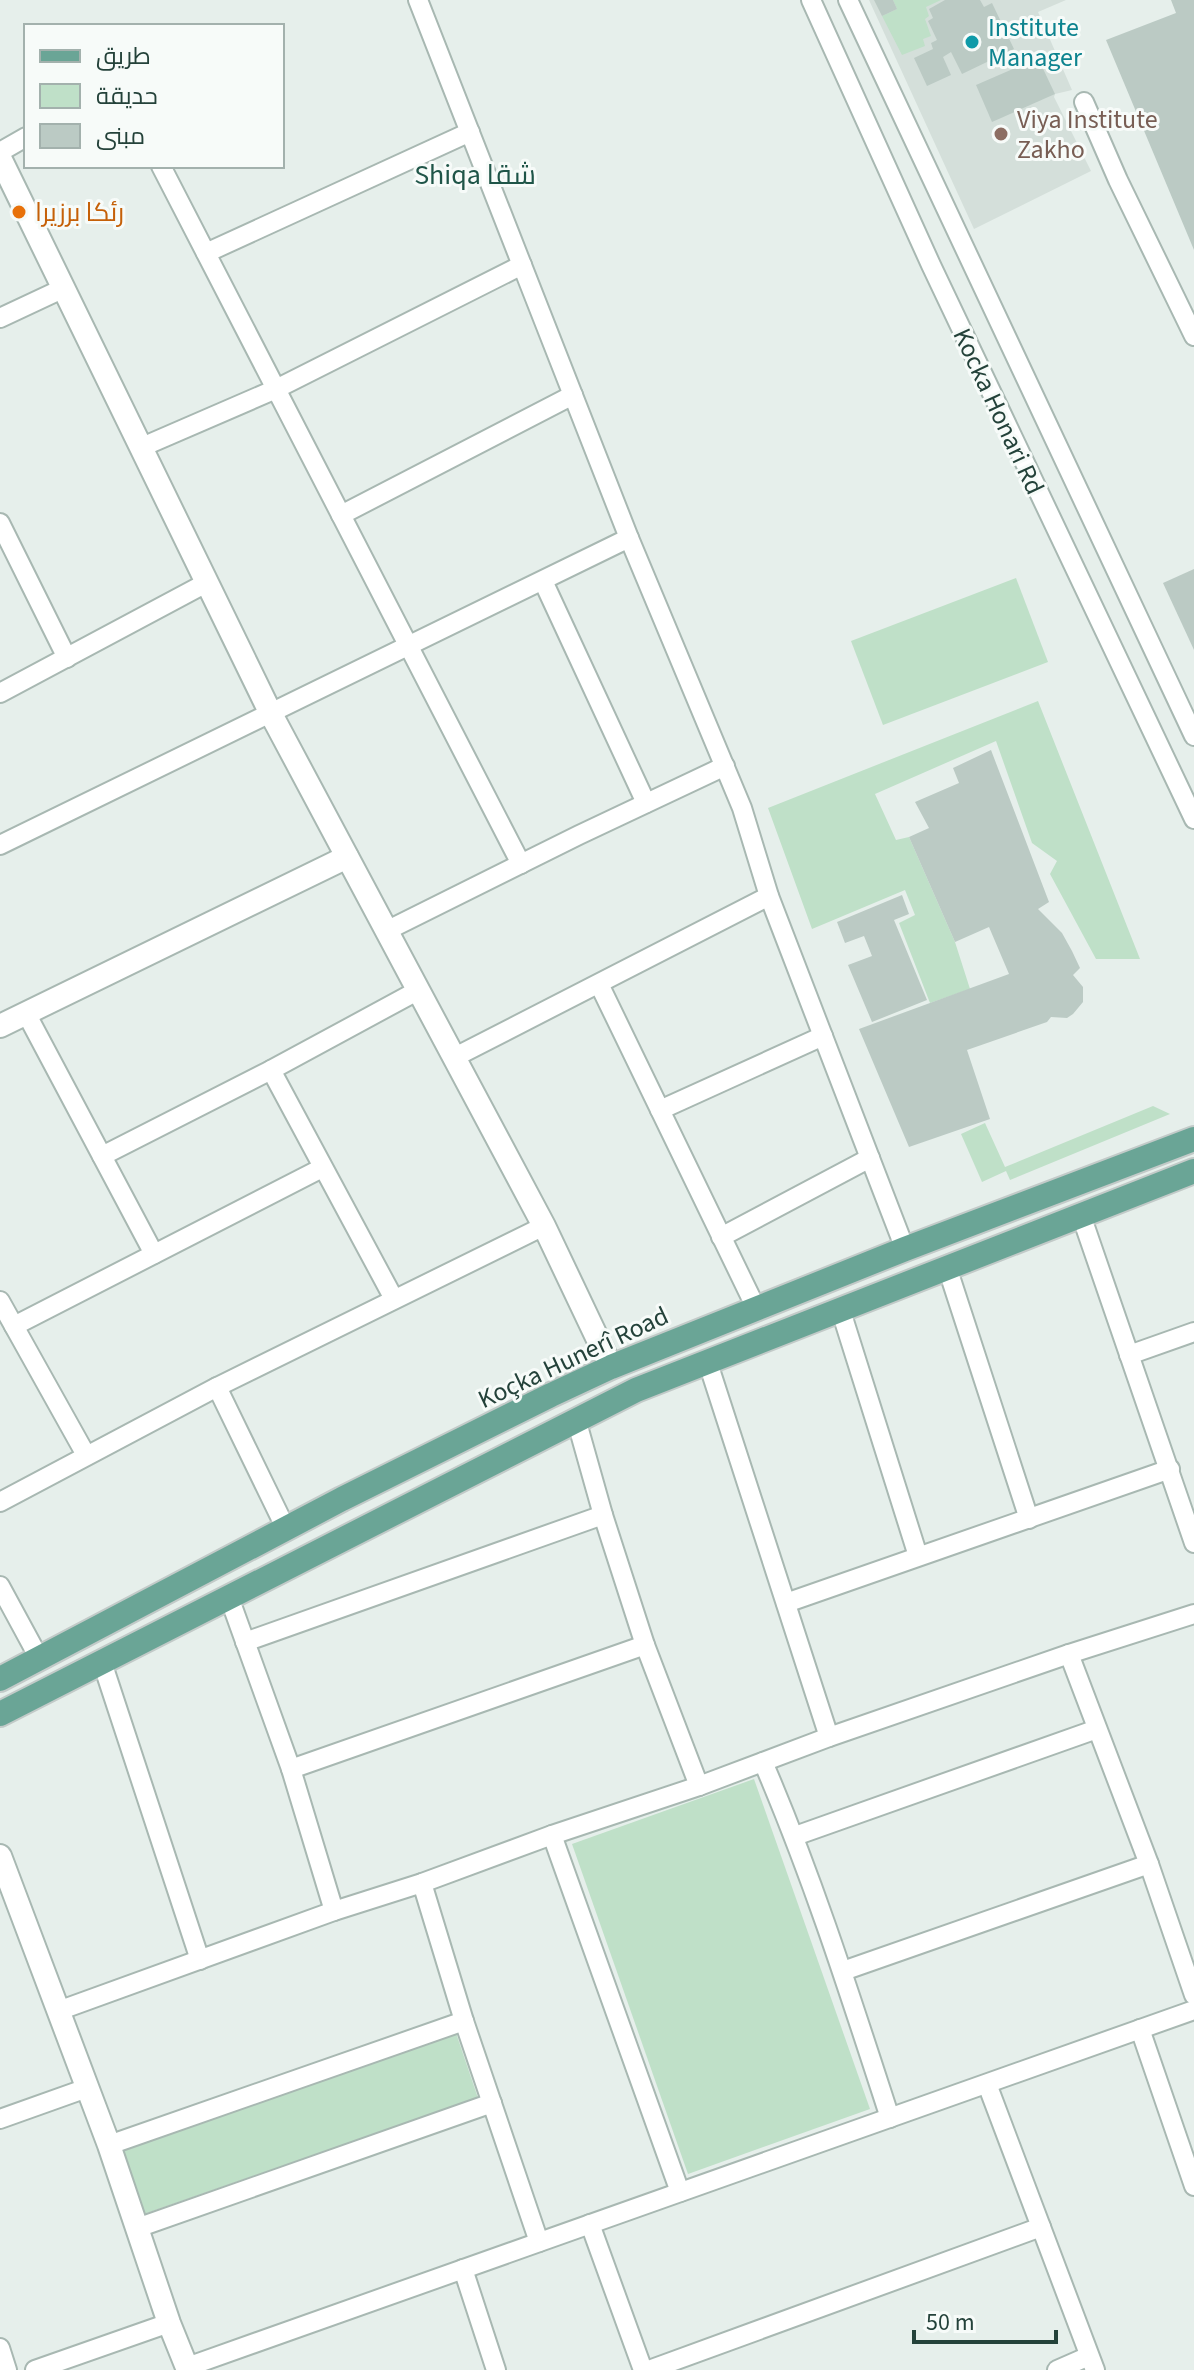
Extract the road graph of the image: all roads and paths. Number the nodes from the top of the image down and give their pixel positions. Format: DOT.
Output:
graph roads {
  1 [pos="418,0"];
  2 [pos="811,0"];
  3 [pos="848,0"];
  4 [pos="1084,102"];
  5 [pos="470,132"];
  6 [pos="24,138"];
  7 [pos="0,152"];
  8 [pos="0,158"];
  9 [pos="162,168"];
  10 [pos="206,253"];
  11 [pos="522,265"];
  12 [pos="64,288"];
  13 [pos="0,318"];
  14 [pos="1194,336"];
  15 [pos="276,389"];
  16 [pos="573,395"];
  17 [pos="142,447"];
  18 [pos="341,515"];
  19 [pos="2,530"];
  20 [pos="629,538"];
  21 [pos="543,581"];
  22 [pos="208,582"];
  23 [pos="409,647"];
  24 [pos="67,658"];
  25 [pos="0,693"];
  26 [pos="271,714"];
  27 [pos="1194,736"];
  28 [pos="725,766"];
  29 [pos="1188,794"];
  30 [pos="646,803"];
  31 [pos="1194,819"];
  32 [pos="0,845"];
  33 [pos="347,857"];
  34 [pos="521,864"];
  35 [pos="769,896"];
  36 [pos="386,931"];
  37 [pos="599,984"];
  38 [pos="417,991"];
  39 [pos="26,1013"];
  40 [pos="0,1026"];
  41 [pos="823,1036"];
  42 [pos="453,1058"];
  43 [pos="271,1070"];
  44 [pos="660,1110"];
  45 [pos="1194,1139"];
  46 [pos="102,1156"];
  47 [pos="870,1158"];
  48 [pos="322,1168"];
  49 [pos="1194,1171"];
  50 [pos="1081,1215"];
  51 [pos="544,1226"];
  52 [pos="721,1237"];
  53 [pos="905,1249"];
  54 [pos="154,1254"];
  55 [pos="947,1267"];
  56 [pos="394,1299"];
  57 [pos="0,1301"];
  58 [pos="756,1308"];
  59 [pos="840,1308"];
  60 [pos="14,1326"];
  61 [pos="1194,1332"];
  62 [pos="1129,1355"];
  63 [pos="707,1360"];
  64 [pos="611,1367"];
  65 [pos="217,1387"];
  66 [pos="576,1419"];
  67 [pos="86,1455"];
  68 [pos="1170,1469"];
  69 [pos="1185,1490"];
  70 [pos="342,1499"];
  71 [pos="0,1502"];
  72 [pos="603,1515"];
  73 [pos="1029,1519"];
  74 [pos="286,1529"];
  75 [pos="359,1532"];
  76 [pos="1194,1543"];
  77 [pos="918,1556"];
  78 [pos="0,1586"];
  79 [pos="229,1597"];
  80 [pos="786,1603"];
  81 [pos="1194,1614"];
  82 [pos="245,1642"];
  83 [pos="645,1645"];
  84 [pos="1069,1654"];
  85 [pos="39,1658"];
  86 [pos="102,1662"];
  87 [pos="0,1679"];
  88 [pos="0,1714"];
  89 [pos="1097,1729"];
  90 [pos="829,1737"];
  91 [pos="763,1762"];
  92 [pos="291,1769"];
  93 [pos="699,1786"];
  94 [pos="552,1835"];
  95 [pos="795,1836"];
  96 [pos="0,1856"];
  97 [pos="1149,1864"];
  98 [pos="422,1883"];
  99 [pos="334,1911"];
  100 [pos="200,1960"];
  101 [pos="843,1971"];
  102 [pos="1194,1995"];
  103 [pos="1194,2010"];
  104 [pos="58,2011"];
  105 [pos="464,2021"];
  106 [pos="1140,2029"];
  107 [pos="987,2084"];
  108 [pos="87,2088"];
  109 [pos="492,2103"];
  110 [pos="890,2118"];
  111 [pos="0,2119"];
  112 [pos="109,2145"];
  113 [pos="1194,2186"];
  114 [pos="680,2192"];
  115 [pos="590,2224"];
  116 [pos="1041,2227"];
  117 [pos="137,2228"];
  118 [pos="539,2242"];
  119 [pos="463,2269"];
  120 [pos="169,2323"];
  121 [pos="0,2348"];
  122 [pos="1092,2363"];
  123 [pos="187,2368"];
  124 [pos="7,2370"];
  125 [pos="35,2370"];
  126 [pos="496,2370"];
  127 [pos="646,2370"];
  128 [pos="1057,2370"];
  1 -- 5 [label="street"];
  2 -- 29 [label="street, Kocka Honari Rd"];
  3 -- 27 [label="street, Kocka Honari Rd"];
  4 -- 14 [label="street"];
  5 -- 10 [label="street"];
  5 -- 11 [label="street"];
  6 -- 7 [label="street"];
  8 -- 12 [label="street"];
  9 -- 10 [label="street"];
  10 -- 15 [label="street"];
  11 -- 15 [label="street"];
  11 -- 16 [label="street"];
  12 -- 13 [label="street"];
  12 -- 17 [label="street"];
  15 -- 17 [label="street"];
  15 -- 18 [label="street"];
  16 -- 18 [label="street"];
  16 -- 20 [label="street"];
  17 -- 22 [label="street"];
  18 -- 23 [label="street"];
  19 -- 24 [label="street"];
  20 -- 21 [label="street"];
  20 -- 28 [label="street"];
  21 -- 23 [label="street"];
  21 -- 30 [label="street"];
  22 -- 24 [label="street"];
  22 -- 26 [label="street"];
  23 -- 26 [label="street"];
  23 -- 34 [label="street"];
  24 -- 25 [label="street"];
  26 -- 32 [label="street"];
  26 -- 33 [label="street"];
  28 -- 30 [label="street"];
  28 -- 35 [label="street"];
  29 -- 31 [label="street, Kocka Honari Rd"];
  30 -- 34 [label="street"];
  33 -- 36 [label="street"];
  33 -- 39 [label="street"];
  34 -- 36 [label="street"];
  35 -- 37 [label="street"];
  35 -- 41 [label="street"];
  36 -- 38 [label="street"];
  37 -- 42 [label="street"];
  37 -- 44 [label="street"];
  38 -- 42 [label="street"];
  38 -- 43 [label="street"];
  39 -- 40 [label="street"];
  39 -- 46 [label="street"];
  41 -- 44 [label="street"];
  41 -- 47 [label="street"];
  42 -- 51 [label="street"];
  43 -- 46 [label="street"];
  43 -- 48 [label="street"];
  44 -- 52 [label="street"];
  45 -- 53 [label="main road, Koçka Hunerî Road"];
  46 -- 54 [label="street"];
  47 -- 52 [label="street"];
  47 -- 53 [label="street"];
  48 -- 54 [label="street"];
  48 -- 56 [label="street"];
  49 -- 50 [label="main road"];
  50 -- 55 [label="main road"];
  50 -- 62 [label="street"];
  51 -- 56 [label="street"];
  51 -- 64 [label="street"];
  52 -- 58 [label="street"];
  53 -- 58 [label="main road, Koçka Hunerî Road"];
  54 -- 60 [label="street"];
  55 -- 59 [label="main road"];
  55 -- 73 [label="street"];
  56 -- 65 [label="street"];
  57 -- 60 [label="street"];
  58 -- 64 [label="main road, Koçka Hunerî Road"];
  59 -- 63 [label="main road"];
  59 -- 77 [label="street"];
  60 -- 67 [label="street"];
  61 -- 62 [label="street"];
  62 -- 68 [label="street"];
  63 -- 66 [label="main road"];
  63 -- 80 [label="street"];
  64 -- 70 [label="main road, Koçka Hunerî Road"];
  65 -- 67 [label="street"];
  65 -- 74 [label="street"];
  66 -- 72 [label="street"];
  66 -- 75 [label="main road"];
  67 -- 71 [label="street"];
  68 -- 69 [label="street"];
  68 -- 73 [label="street"];
  69 -- 76 [label="street"];
  70 -- 74 [label="main road, Koçka Hunerî Road"];
  70 -- 75 [label="main road"];
  72 -- 82 [label="street"];
  72 -- 83 [label="street"];
  73 -- 77 [label="street"];
  74 -- 85 [label="main road, Koçka Hunerî Road"];
  75 -- 79 [label="main road"];
  77 -- 80 [label="street"];
  78 -- 85 [label="street"];
  79 -- 82 [label="street"];
  79 -- 86 [label="main road"];
  80 -- 90 [label="street"];
  81 -- 84 [label="street"];
  82 -- 92 [label="street"];
  83 -- 92 [label="street"];
  83 -- 93 [label="street"];
  84 -- 89 [label="street"];
  84 -- 90 [label="street"];
  85 -- 87 [label="main road, Koçka Hunerî Road"];
  86 -- 88 [label="main road"];
  86 -- 100 [label="street"];
  89 -- 95 [label="street"];
  89 -- 97 [label="street"];
  90 -- 91 [label="street"];
  91 -- 93 [label="street"];
  91 -- 95 [label="street"];
  92 -- 99 [label="street"];
  93 -- 94 [label="street"];
  94 -- 98 [label="street"];
  94 -- 114 [label="street"];
  95 -- 101 [label="street"];
  96 -- 104 [label="street"];
  97 -- 101 [label="street"];
  97 -- 102 [label="street"];
  98 -- 99 [label="street"];
  98 -- 105 [label="street"];
  99 -- 100 [label="street"];
  100 -- 104 [label="street"];
  101 -- 110 [label="street"];
  103 -- 106 [label="street"];
  104 -- 108 [label="street"];
  105 -- 109 [label="street"];
  105 -- 112 [label="street"];
  106 -- 107 [label="street"];
  106 -- 113 [label="street"];
  107 -- 110 [label="street"];
  107 -- 116 [label="street"];
  108 -- 111 [label="street"];
  108 -- 112 [label="street"];
  109 -- 117 [label="street"];
  109 -- 118 [label="street"];
  110 -- 114 [label="street"];
  112 -- 117 [label="street"];
  114 -- 115 [label="street"];
  115 -- 118 [label="street"];
  115 -- 127 [label="street"];
  116 -- 122 [label="street"];
  116 -- 127 [label="street"];
  117 -- 120 [label="street"];
  118 -- 119 [label="street"];
  119 -- 123 [label="street"];
  119 -- 126 [label="street"];
  120 -- 123 [label="street"];
  120 -- 125 [label="street"];
  121 -- 124 [label="street"];
  122 -- 128 [label="street"];
}
